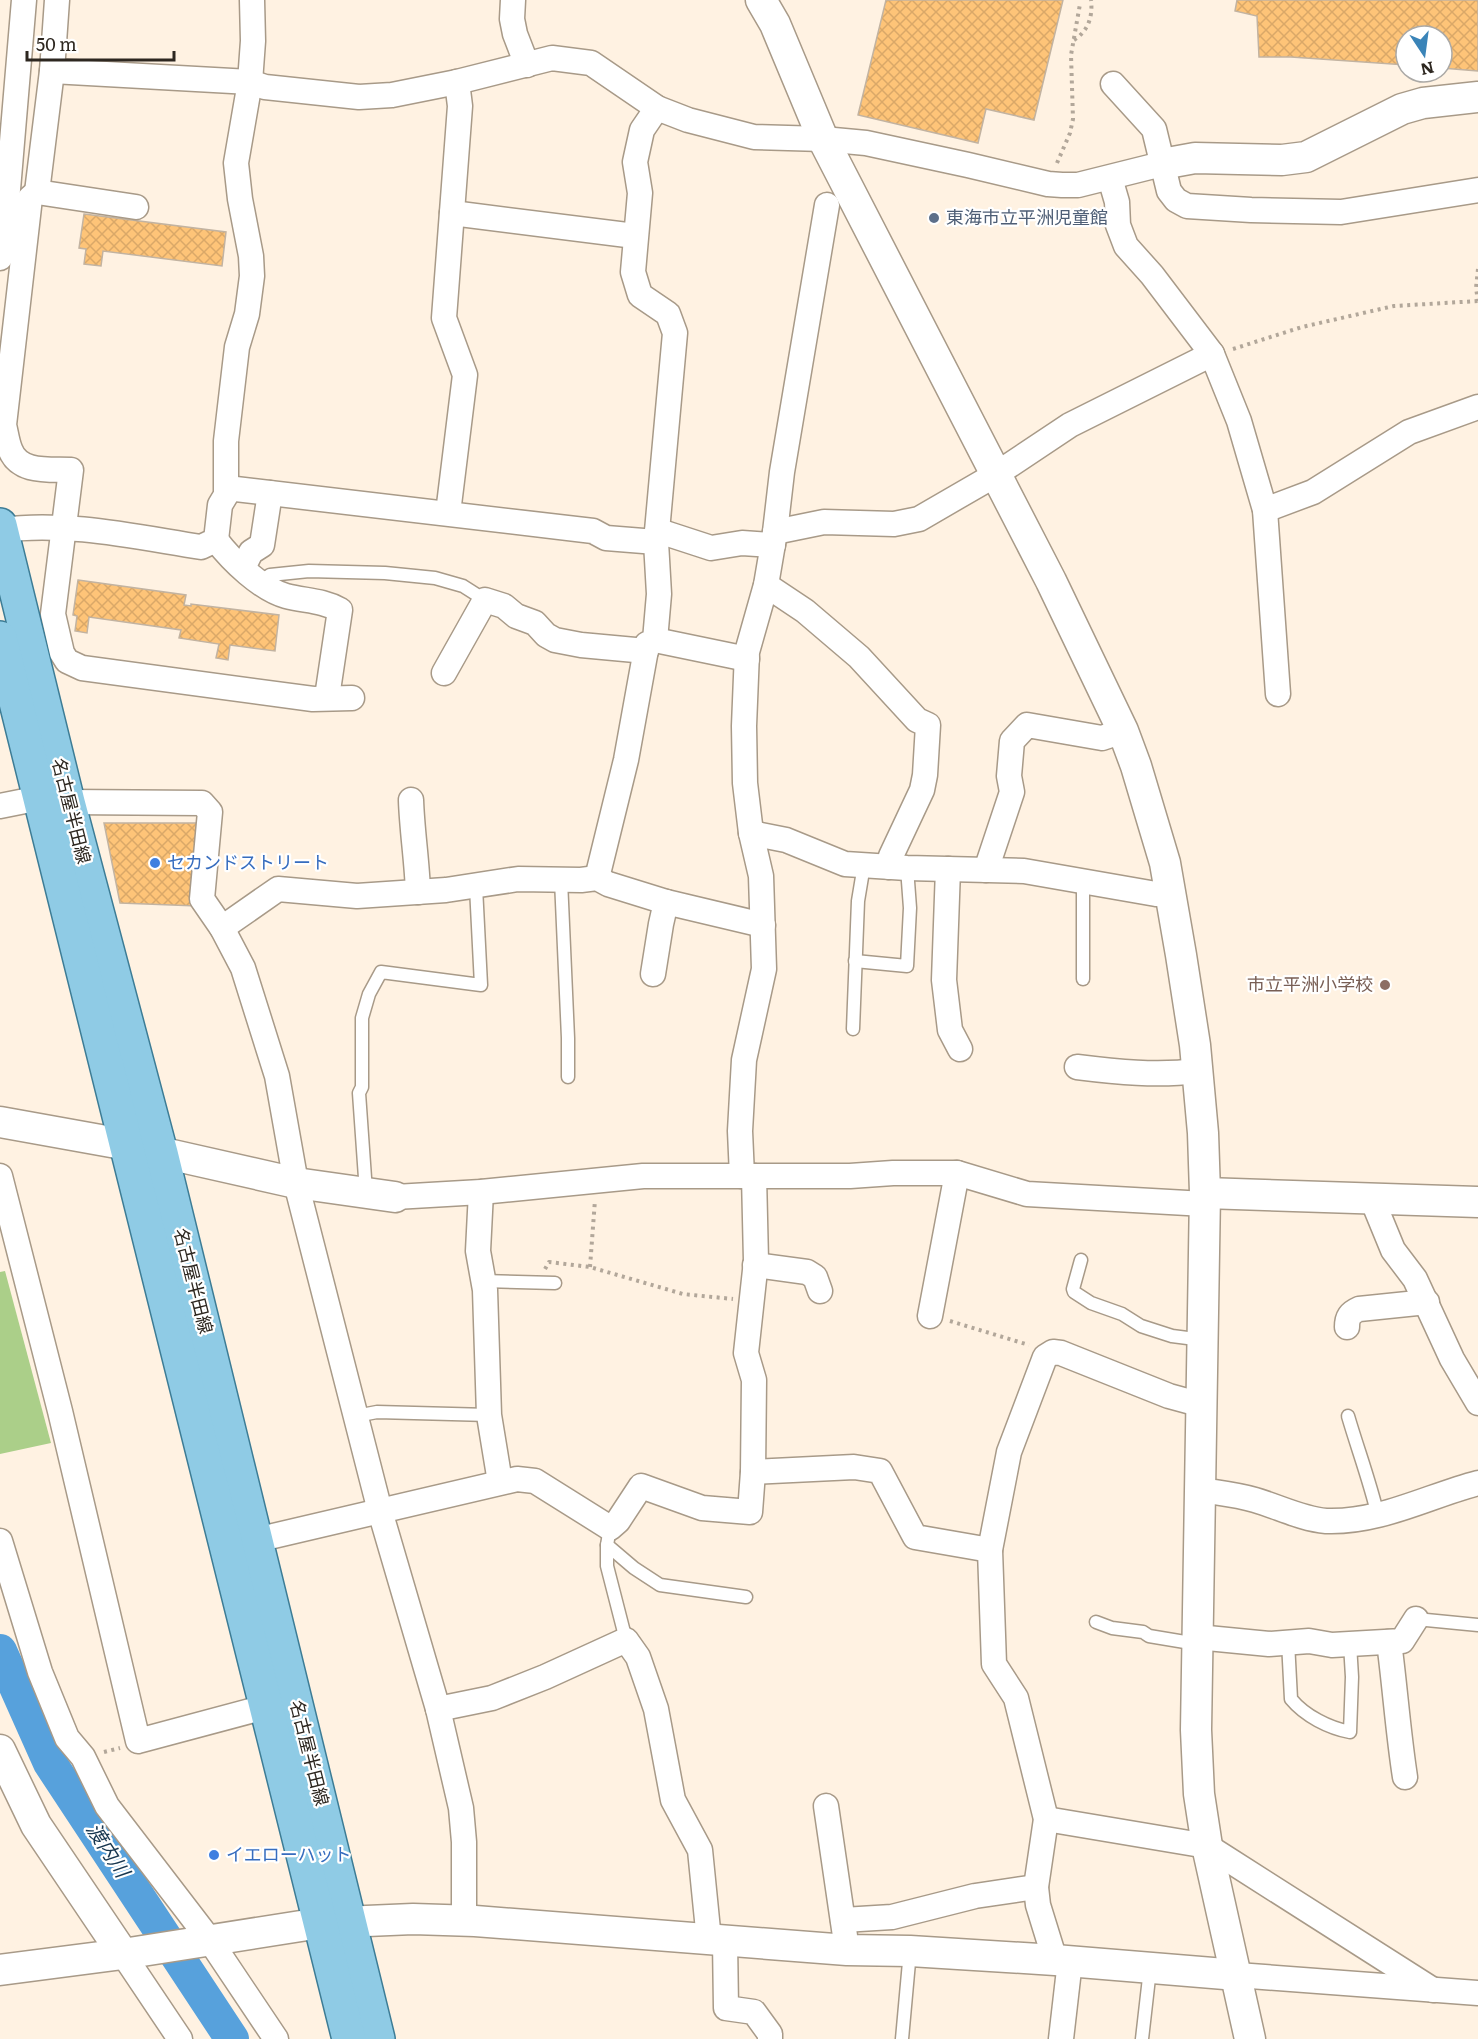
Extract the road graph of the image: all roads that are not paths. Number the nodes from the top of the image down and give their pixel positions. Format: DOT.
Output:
graph roads {
  1 [pos="24,0"];
  2 [pos="57,0"];
  3 [pos="252,0"];
  4 [pos="513,0"];
  5 [pos="766,2"];
  6 [pos="527,65"];
  7 [pos="52,71"];
  8 [pos="250,82"];
  9 [pos="457,82"];
  10 [pos="1113,84"];
  11 [pos="1478,97"];
  12 [pos="657,108"];
  13 [pos="823,139"];
  14 [pos="1162,164"];
  15 [pos="1110,178"];
  16 [pos="1478,190"];
  17 [pos="37,192"];
  18 [pos="827,205"];
  19 [pos="136,207"];
  20 [pos="452,213"];
  21 [pos="635,236"];
  22 [pos="0,258"];
  23 [pos="1212,355"];
  24 [pos="1478,407"];
  25 [pos="995,475"];
  26 [pos="227,488"];
  27 [pos="270,493"];
  28 [pos="1265,510"];
  29 [pos="448,513"];
  30 [pos="1,528"];
  31 [pos="63,528"];
  32 [pos="657,537"];
  33 [pos="774,538"];
  34 [pos="216,540"];
  35 [pos="251,575"];
  36 [pos="766,585"];
  37 [pos="484,600"];
  38 [pos="0,638"];
  39 [pos="651,646"];
  40 [pos="747,659"];
  41 [pos="444,673"];
  42 [pos="1278,694"];
  43 [pos="327,698"];
  44 [pos="352,698"];
  45 [pos="1123,731"];
  46 [pos="54,800"];
  47 [pos="411,800"];
  48 [pos="0,806"];
  49 [pos="751,833"];
  50 [pos="864,865"];
  51 [pos="898,867"];
  52 [pos="948,869"];
  53 [pos="986,870"];
  54 [pos="597,878"];
  55 [pos="561,880"];
  56 [pos="1083,881"];
  57 [pos="476,887"];
  58 [pos="418,892"];
  59 [pos="1170,892"];
  60 [pos="666,902"];
  61 [pos="763,925"];
  62 [pos="222,928"];
  63 [pos="855,961"];
  64 [pos="653,974"];
  65 [pos="1083,979"];
  66 [pos="853,1029"];
  67 [pos="960,1049"];
  68 [pos="1077,1067"];
  69 [pos="1197,1071"];
  70 [pos="568,1077"];
  71 [pos="0,1122"];
  72 [pos="128,1145"];
  73 [pos="161,1153"];
  74 [pos="957,1173"];
  75 [pos="0,1176"];
  76 [pos="748,1176"];
  77 [pos="296,1183"];
  78 [pos="481,1192"];
  79 [pos="381,1195"];
  80 [pos="1205,1199"];
  81 [pos="1372,1199"];
  82 [pos="1478,1202"];
  83 [pos="1082,1260"];
  84 [pos="755,1265"];
  85 [pos="483,1281"];
  86 [pos="551,1283"];
  87 [pos="820,1291"];
  88 [pos="1427,1302"];
  89 [pos="930,1316"];
  90 [pos="1347,1327"];
  91 [pos="1203,1340"];
  92 [pos="1478,1403"];
  93 [pos="1202,1405"];
  94 [pos="489,1415"];
  95 [pos="356,1416"];
  96 [pos="1348,1416"];
  97 [pos="753,1472"];
  98 [pos="500,1482"];
  99 [pos="1478,1483"];
  100 [pos="1201,1490"];
  101 [pos="380,1511"];
  102 [pos="1378,1516"];
  103 [pos="609,1537"];
  104 [pos="256,1540"];
  105 [pos="0,1541"];
  106 [pos="990,1550"];
  107 [pos="746,1597"];
  108 [pos="1416,1619"];
  109 [pos="1096,1622"];
  110 [pos="1478,1625"];
  111 [pos="626,1640"];
  112 [pos="1197,1640"];
  113 [pos="1288,1642"];
  114 [pos="1389,1642"];
  115 [pos="1350,1644"];
  116 [pos="265,1707"];
  117 [pos="438,1709"];
  118 [pos="0,1750"];
  119 [pos="1405,1777"];
  120 [pos="826,1806"];
  121 [pos="1046,1819"];
  122 [pos="1207,1846"];
  123 [pos="1035,1887"];
  124 [pos="464,1920"];
  125 [pos="843,1920"];
  126 [pos="335,1922"];
  127 [pos="717,1940"];
  128 [pos="199,1941"];
  129 [pos="847,1950"];
  130 [pos="910,1951"];
  131 [pos="130,1953"];
  132 [pos="1063,1961"];
  133 [pos="1151,1967"];
  134 [pos="0,1970"];
  135 [pos="1237,1975"];
  136 [pos="1433,1990"];
  137 [pos="1478,1993"];
  138 [pos="180,2039"];
  139 [pos="276,2039"];
  140 [pos="349,2039"];
  141 [pos="378,2039"];
  142 [pos="770,2039"];
  143 [pos="902,2039"];
  144 [pos="1061,2039"];
  145 [pos="1142,2039"];
  146 [pos="1250,2039"];
  1 -- 22 [label="street"];
  2 -- 7 [label="street"];
  3 -- 8 [label="street"];
  4 -- 6 [label="street"];
  5 -- 13 [label="street"];
  6 -- 9 [label="street"];
  6 -- 12 [label="street"];
  7 -- 8 [label="street"];
  7 -- 17 [label="street"];
  8 -- 9 [label="street"];
  8 -- 26 [label="street"];
  9 -- 20 [label="street"];
  10 -- 14 [label="street"];
  11 -- 14 [label="street"];
  12 -- 13 [label="street"];
  12 -- 21 [label="street"];
  13 -- 15 [label="street"];
  13 -- 25 [label="street"];
  14 -- 15 [label="street"];
  14 -- 16 [label="street"];
  15 -- 23 [label="street"];
  17 -- 19 [label="street"];
  17 -- 31 [label="street"];
  18 -- 33 [label="street"];
  20 -- 21 [label="street"];
  20 -- 29 [label="street"];
  21 -- 32 [label="street"];
  23 -- 25 [label="street"];
  23 -- 28 [label="street"];
  24 -- 28 [label="street"];
  25 -- 33 [label="street"];
  25 -- 45 [label="street"];
  26 -- 27 [label="street"];
  26 -- 34 [label="street"];
  27 -- 29 [label="street"];
  27 -- 35 [label="street"];
  28 -- 42 [label="street"];
  29 -- 32 [label="street"];
  30 -- 31 [label="street"];
  30 -- 46 [label="main road, 名古屋半田線"];
  31 -- 34 [label="street"];
  31 -- 43 [label="street"];
  32 -- 33 [label="street"];
  32 -- 39 [label="street"];
  33 -- 36 [label="street"];
  34 -- 35 [label="street"];
  35 -- 37 [label="lane"];
  35 -- 43 [label="street"];
  36 -- 40 [label="street"];
  36 -- 51 [label="street"];
  37 -- 39 [label="street"];
  37 -- 41 [label="street"];
  38 -- 46 [label="main road, 名古屋半田線"];
  39 -- 40 [label="street"];
  39 -- 54 [label="street"];
  40 -- 49 [label="street"];
  43 -- 44 [label="street"];
  45 -- 53 [label="street"];
  45 -- 59 [label="street"];
  46 -- 48 [label="street"];
  46 -- 62 [label="street"];
  46 -- 72 [label="main road, 名古屋半田線"];
  46 -- 73 [label="main road, 名古屋半田線"];
  47 -- 58 [label="street"];
  49 -- 50 [label="street"];
  49 -- 61 [label="street"];
  50 -- 51 [label="street"];
  50 -- 63 [label="lane"];
  51 -- 52 [label="street"];
  51 -- 63 [label="lane"];
  52 -- 53 [label="street"];
  52 -- 67 [label="street"];
  53 -- 56 [label="street"];
  54 -- 55 [label="street"];
  54 -- 60 [label="street"];
  55 -- 57 [label="street"];
  55 -- 70 [label="lane"];
  56 -- 59 [label="street"];
  56 -- 65 [label="lane"];
  57 -- 58 [label="street"];
  57 -- 79 [label="lane"];
  58 -- 62 [label="street"];
  59 -- 69 [label="street"];
  60 -- 61 [label="street"];
  60 -- 64 [label="street"];
  61 -- 76 [label="street"];
  62 -- 77 [label="street"];
  63 -- 66 [label="lane"];
  68 -- 69 [label="street"];
  69 -- 80 [label="street"];
  71 -- 72 [label="street"];
  72 -- 73 [label="street"];
  72 -- 116 [label="main road, 名古屋半田線"];
  73 -- 77 [label="street"];
  73 -- 104 [label="main road, 名古屋半田線"];
  74 -- 76 [label="street"];
  74 -- 80 [label="street"];
  74 -- 89 [label="street"];
  75 -- 116 [label="street"];
  76 -- 78 [label="street"];
  76 -- 84 [label="street"];
  77 -- 79 [label="street"];
  77 -- 95 [label="street"];
  78 -- 79 [label="street"];
  78 -- 85 [label="street"];
  80 -- 81 [label="street"];
  80 -- 91 [label="street"];
  81 -- 82 [label="street"];
  81 -- 88 [label="street"];
  83 -- 91 [label="lane"];
  84 -- 87 [label="street"];
  84 -- 97 [label="street"];
  85 -- 86 [label="lane"];
  85 -- 94 [label="street"];
  88 -- 90 [label="street"];
  88 -- 92 [label="street"];
  91 -- 93 [label="street"];
  93 -- 100 [label="street"];
  93 -- 106 [label="street"];
  94 -- 95 [label="lane"];
  94 -- 98 [label="street"];
  95 -- 101 [label="street"];
  96 -- 102 [label="lane"];
  97 -- 103 [label="street"];
  97 -- 106 [label="street"];
  98 -- 101 [label="street"];
  98 -- 103 [label="street"];
  99 -- 102 [label="street"];
  100 -- 102 [label="street"];
  100 -- 112 [label="street"];
  101 -- 104 [label="street"];
  101 -- 117 [label="street"];
  103 -- 107 [label="lane"];
  103 -- 111 [label="lane"];
  104 -- 126 [label="main road, 名古屋半田線"];
  105 -- 128 [label="street"];
  106 -- 121 [label="street"];
  108 -- 110 [label="lane"];
  108 -- 114 [label="street"];
  109 -- 112 [label="lane"];
  111 -- 117 [label="street"];
  111 -- 127 [label="street"];
  112 -- 113 [label="street"];
  112 -- 122 [label="street"];
  113 -- 115 [label="street"];
  113 -- 115 [label="lane"];
  114 -- 115 [label="street"];
  114 -- 119 [label="street"];
  116 -- 126 [label="main road, 名古屋半田線"];
  117 -- 124 [label="street"];
  118 -- 131 [label="street"];
  120 -- 125 [label="street"];
  121 -- 122 [label="street"];
  121 -- 123 [label="street"];
  122 -- 135 [label="street"];
  122 -- 136 [label="street"];
  123 -- 125 [label="street"];
  123 -- 132 [label="street"];
  124 -- 126 [label="street"];
  124 -- 127 [label="street"];
  125 -- 129 [label="street"];
  126 -- 128 [label="street"];
  126 -- 140 [label="main road, 名古屋半田線"];
  126 -- 141 [label="main road, 名古屋半田線"];
  127 -- 129 [label="street"];
  127 -- 142 [label="street"];
  128 -- 131 [label="street"];
  128 -- 139 [label="street"];
  129 -- 130 [label="street"];
  130 -- 132 [label="street"];
  130 -- 143 [label="lane"];
  131 -- 134 [label="street"];
  131 -- 138 [label="street"];
  132 -- 133 [label="street"];
  132 -- 144 [label="street"];
  133 -- 135 [label="street"];
  133 -- 145 [label="lane"];
  135 -- 136 [label="street"];
  135 -- 146 [label="street"];
  136 -- 137 [label="street"];
}
